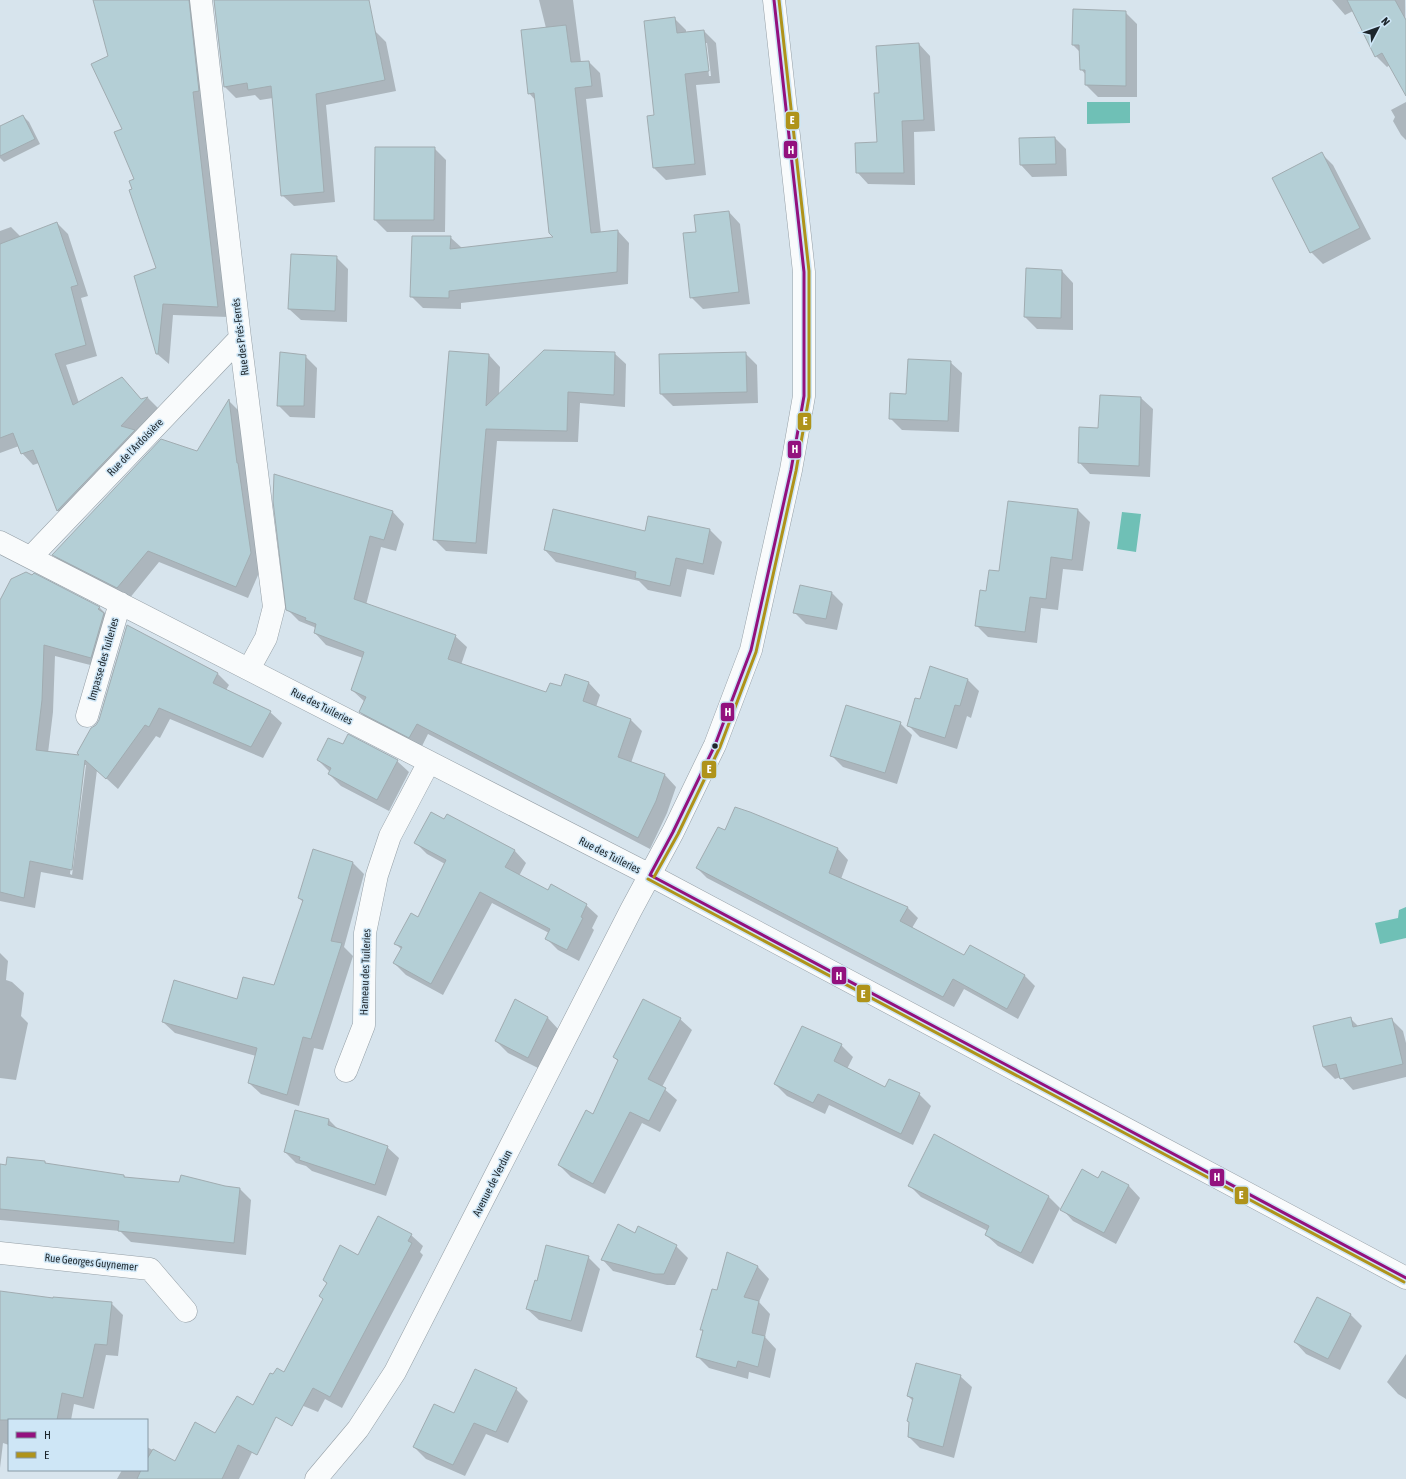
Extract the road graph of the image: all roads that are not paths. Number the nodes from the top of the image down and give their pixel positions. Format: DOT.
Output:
graph roads {
  1 [pos="201,0"];
  2 [pos="774,0"];
  3 [pos="240,338"];
  4 [pos="0,542"];
  5 [pos="30,557"];
  6 [pos="120,603"];
  7 [pos="249,669"];
  8 [pos="87,716"];
  9 [pos="429,762"];
  10 [pos="650,875"];
  11 [pos="346,1071"];
  12 [pos="0,1253"];
  13 [pos="1406,1278"];
  14 [pos="186,1311"];
  15 [pos="316,1479"];
  1 -- 3 [label="street, Rue des Prés-Ferrés"];
  2 -- 10 [label="street, Avenue de Verdun"];
  3 -- 5 [label="street, Rue de l'Ardoisière"];
  3 -- 7 [label="street, Rue des Prés-Ferrés"];
  4 -- 5 [label="street, Rue des Tuileries"];
  5 -- 6 [label="street, Rue des Tuileries"];
  6 -- 7 [label="street, Rue des Tuileries"];
  6 -- 8 [label="street, Impasse des Tuileries"];
  7 -- 9 [label="street, Rue des Tuileries"];
  9 -- 10 [label="street, Rue des Tuileries"];
  9 -- 11 [label="street, Hameau des Tuileries"];
  10 -- 13 [label="street, Rue des Tuileries"];
  10 -- 15 [label="street, Avenue de Verdun"];
  12 -- 14 [label="street, Rue Georges Guynemer"];
}
